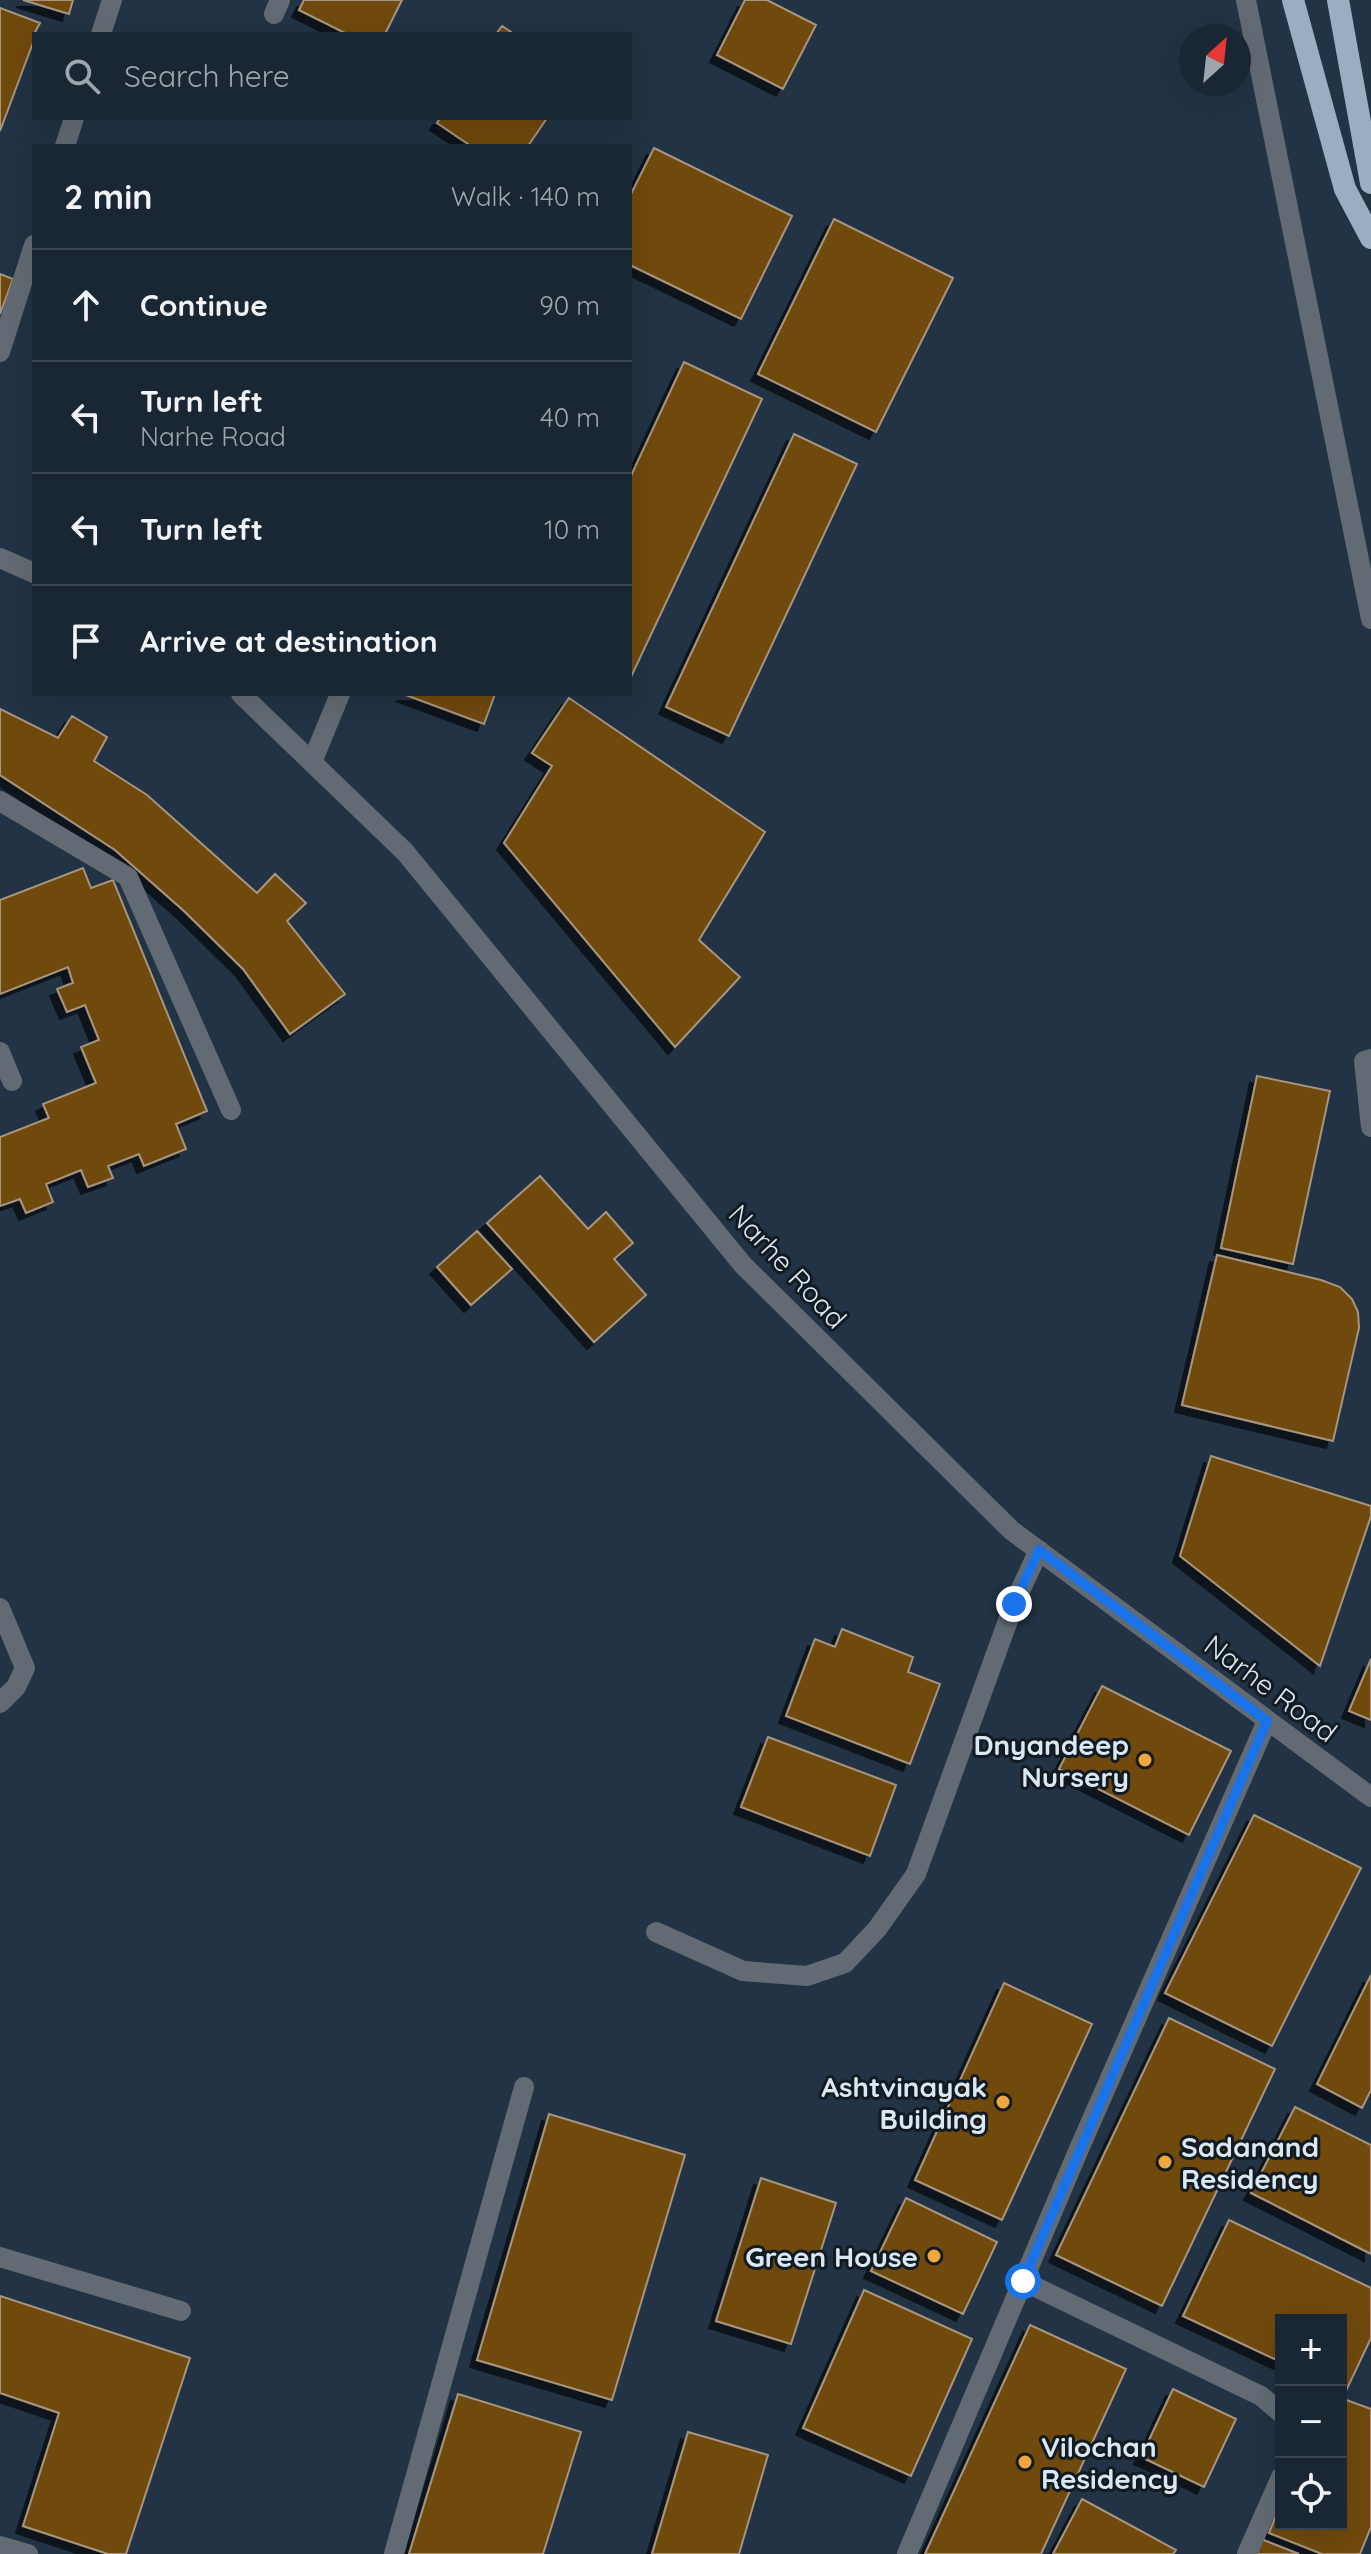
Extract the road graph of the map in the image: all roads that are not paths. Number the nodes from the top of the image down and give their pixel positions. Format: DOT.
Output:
graph roads {
  1 [pos="112,0"];
  2 [pos="1246,0"];
  3 [pos="1293,0"];
  4 [pos="1338,0"];
  5 [pos="102,32"];
  6 [pos="73,120"];
  7 [pos="66,144"];
  8 [pos="1371,183"];
  9 [pos="1371,238"];
  10 [pos="32,251"];
  11 [pos="0,352"];
  12 [pos="0,558"];
  13 [pos="32,572"];
  14 [pos="1371,619"];
  15 [pos="243,696"];
  16 [pos="339,696"];
  17 [pos="312,762"];
  18 [pos="0,801"];
  19 [pos="0,1052"];
  20 [pos="1371,1059"];
  21 [pos="12,1081"];
  22 [pos="231,1110"];
  23 [pos="1371,1127"];
  24 [pos="1039,1550"];
  25 [pos="0,1608"];
  26 [pos="0,1703"];
  27 [pos="1267,1721"];
  28 [pos="1371,1797"];
  29 [pos="656,1932"];
  30 [pos="524,2087"];
  31 [pos="0,2257"];
  32 [pos="1023,2281"];
  33 [pos="181,2311"];
  34 [pos="1275,2408"];
  35 [pos="1275,2491"];
  36 [pos="0,2546"];
  37 [pos="28,2554"];
  38 [pos="394,2554"];
  39 [pos="907,2554"];
  40 [pos="1247,2554"];
  1 -- 5 [label="street"];
  2 -- 14 [label="street"];
  3 -- 9 [label="highway"];
  4 -- 8 [label="highway"];
  6 -- 7 [label="street"];
  10 -- 11 [label="street"];
  12 -- 13 [label="street"];
  15 -- 17 [label="street, Narhe Road"];
  16 -- 17 [label="street"];
  17 -- 24 [label="street, Narhe Road"];
  18 -- 22 [label="street"];
  19 -- 21 [label="street"];
  20 -- 23 [label="street"];
  24 -- 27 [label="street, Narhe Road"];
  24 -- 29 [label="street"];
  25 -- 26 [label="street"];
  27 -- 28 [label="street, Narhe Road"];
  27 -- 32 [label="street"];
  30 -- 38 [label="street"];
  31 -- 33 [label="street"];
  32 -- 34 [label="street"];
  32 -- 39 [label="street"];
  35 -- 40 [label="street"];
  36 -- 37 [label="street"];
}
